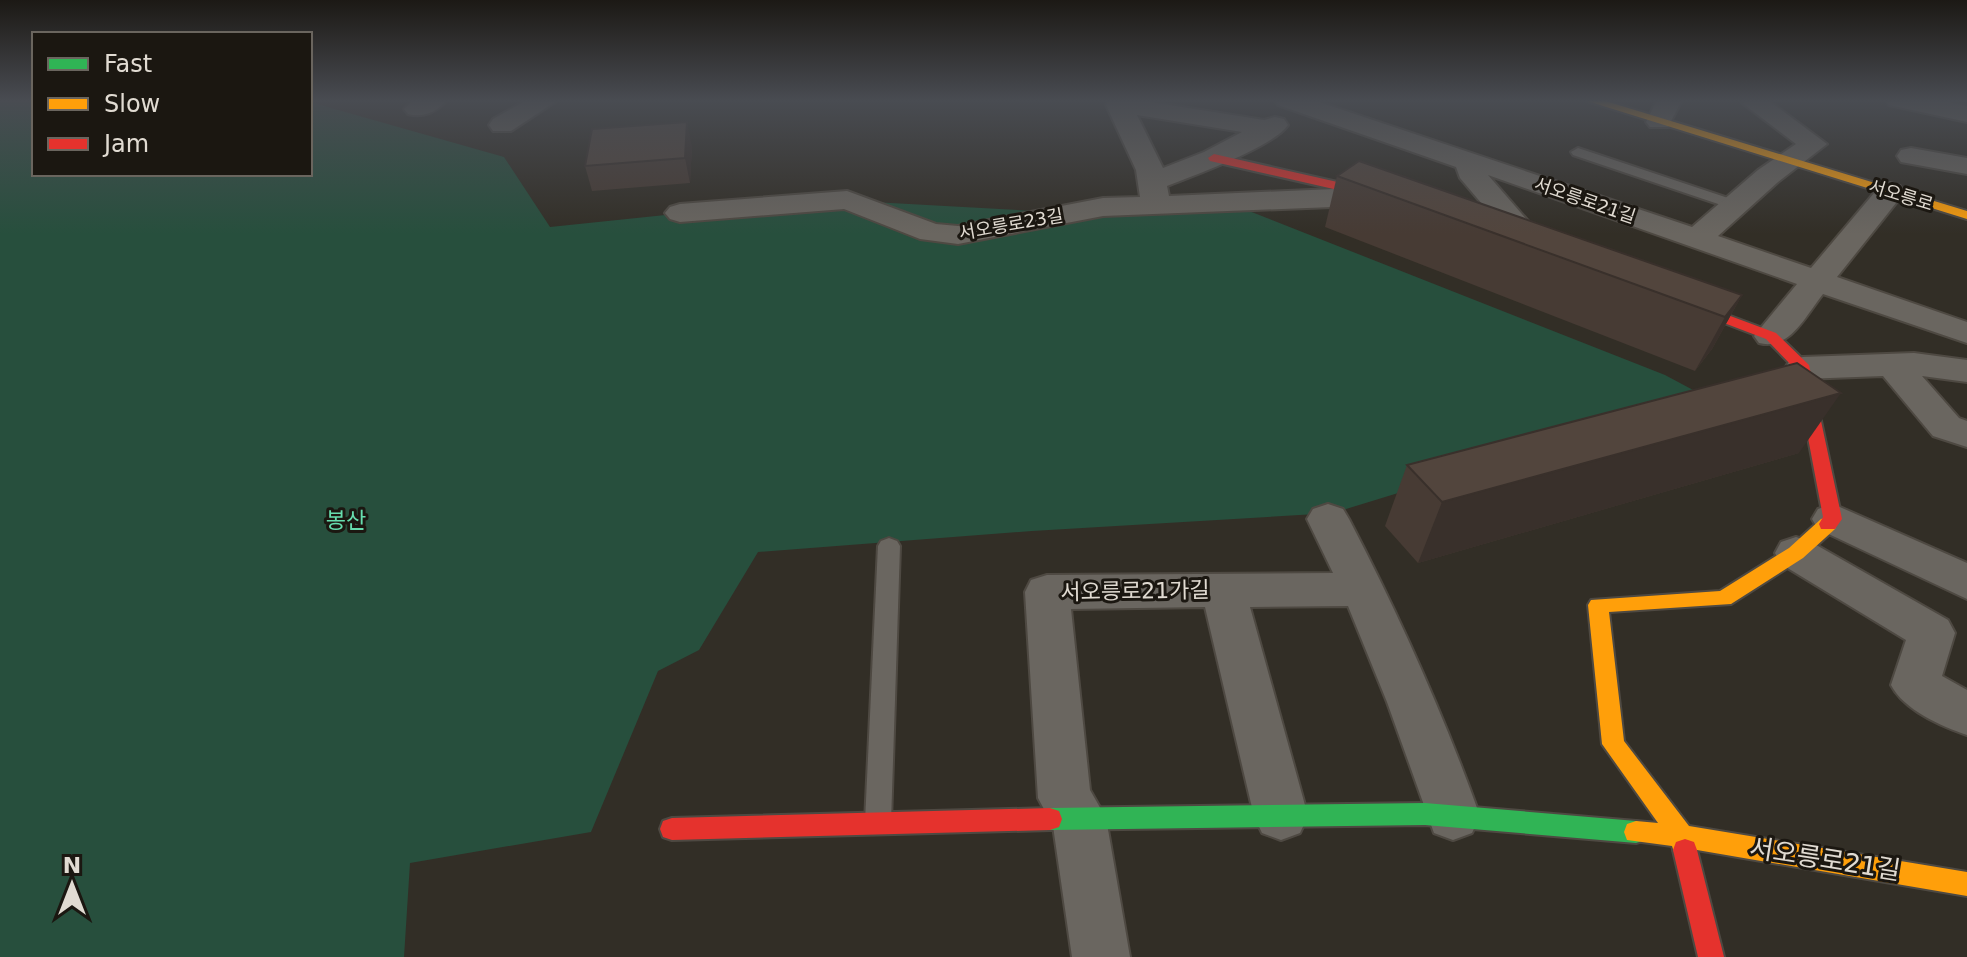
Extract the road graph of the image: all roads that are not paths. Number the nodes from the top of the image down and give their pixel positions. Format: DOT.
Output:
graph roads {
  1 [pos="1138,145"];
  2 [pos="1239,145"];
  3 [pos="1422,145"];
  4 [pos="1746,145"];
  5 [pos="1813,145"];
  6 [pos="1578,152"];
  7 [pos="1911,156"];
  8 [pos="1214,158"];
  9 [pos="1470,162"];
  10 [pos="1789,162"];
  11 [pos="1967,166"];
  12 [pos="1890,192"];
  13 [pos="1375,193"];
  14 [pos="1154,194"];
  15 [pos="1735,205"];
  16 [pos="1418,207"];
  17 [pos="680,213"];
  18 [pos="1967,215"];
  19 [pos="1505,235"];
  20 [pos="1696,239"];
  21 [pos="1541,247"];
  22 [pos="1817,281"];
  23 [pos="1652,290"];
  24 [pos="1967,333"];
  25 [pos="1771,336"];
  26 [pos="1893,365"];
  27 [pos="1803,368"];
  28 [pos="1967,371"];
  29 [pos="1956,431"];
  30 [pos="1328,519"];
  31 [pos="1833,519"];
  32 [pos="889,546"];
  33 [pos="1796,553"];
  34 [pos="1967,582"];
  35 [pos="1364,589"];
  36 [pos="1223,590"];
  37 [pos="1967,714"];
  38 [pos="1281,816"];
  39 [pos="1453,816"];
  40 [pos="1079,818"];
  41 [pos="878,824"];
  42 [pos="672,829"];
  43 [pos="1682,836"];
  44 [pos="1967,884"];
  45 [pos="1101,957"];
  46 [pos="1711,957"];
  1 -- 14 [label="street"];
  2 -- 8 [label="street, 서오릉로23길"];
  3 -- 9 [label="street, 서오릉로21길"];
  4 -- 10 [label="street, 서오릉로"];
  5 -- 10 [label="street"];
  6 -- 15 [label="lane"];
  7 -- 11 [label="street"];
  8 -- 13 [label="street, 서오릉로23길"];
  8 -- 14 [label="street, 서오릉로23길"];
  9 -- 20 [label="street, 서오릉로21길"];
  9 -- 21 [label="street"];
  10 -- 12 [label="street, 서오릉로"];
  10 -- 15 [label="street"];
  12 -- 18 [label="street, 서오릉로"];
  12 -- 22 [label="street"];
  13 -- 14 [label="street, 서오릉로23길"];
  13 -- 16 [label="street, 서오릉로23길"];
  14 -- 17 [label="street, 서오릉로23길"];
  15 -- 20 [label="street"];
  19 -- 21 [label="street"];
  20 -- 22 [label="street, 서오릉로21길"];
  22 -- 24 [label="street, 서오릉로21길"];
  22 -- 25 [label="street"];
  23 -- 25 [label="street"];
  25 -- 27 [label="street"];
  26 -- 27 [label="street"];
  26 -- 28 [label="street"];
  26 -- 29 [label="street"];
  27 -- 31 [label="street"];
  30 -- 35 [label="street"];
  31 -- 33 [label="street"];
  31 -- 34 [label="street"];
  32 -- 41 [label="lane"];
  33 -- 37 [label="street"];
  33 -- 43 [label="street"];
  35 -- 36 [label="street"];
  35 -- 39 [label="street"];
  36 -- 38 [label="street, 서오릉로21가길"];
  36 -- 40 [label="street, 서오릉로21가길"];
  38 -- 39 [label="street"];
  38 -- 40 [label="street"];
  39 -- 43 [label="street"];
  40 -- 41 [label="street"];
  40 -- 45 [label="street"];
  41 -- 42 [label="street"];
  43 -- 44 [label="street, 서오릉로21길"];
  43 -- 46 [label="street"];
}
